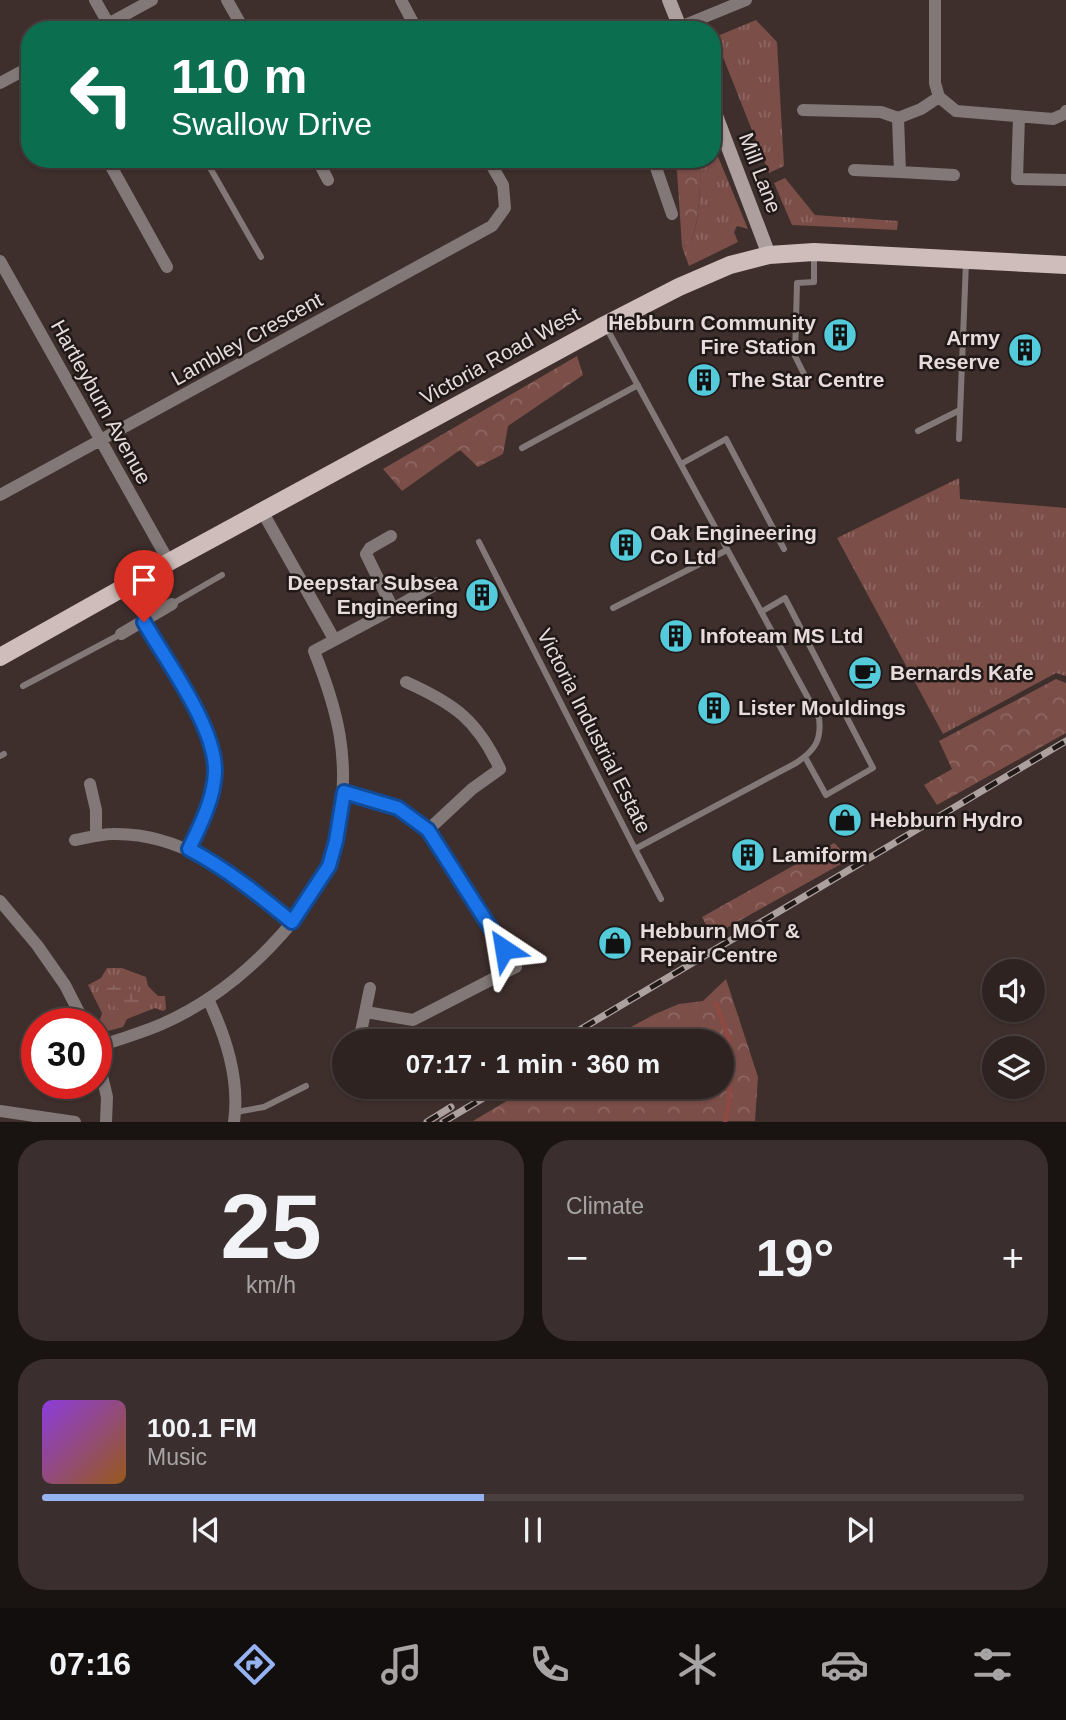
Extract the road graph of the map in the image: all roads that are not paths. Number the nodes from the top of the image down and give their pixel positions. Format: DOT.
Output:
graph roads {
  1 [pos="95,0"];
  2 [pos="152,0"];
  3 [pos="227,0"];
  4 [pos="401,0"];
  5 [pos="669,0"];
  6 [pos="746,0"];
  7 [pos="935,0"];
  8 [pos="101,21"];
  9 [pos="114,21"];
  10 [pos="239,21"];
  11 [pos="412,21"];
  12 [pos="678,21"];
  13 [pos="697,21"];
  14 [pos="21,72"];
  15 [pos="0,83"];
  16 [pos="939,97"];
  17 [pos="803,110"];
  18 [pos="1066,111"];
  19 [pos="1019,116"];
  20 [pos="898,118"];
  21 [pos="1060,119"];
  22 [pos="721,129"];
  23 [pos="112,168"];
  24 [pos="210,168"];
  25 [pos="322,168"];
  26 [pos="493,168"];
  27 [pos="656,168"];
  28 [pos="854,170"];
  29 [pos="900,172"];
  30 [pos="954,176"];
  31 [pos="328,180"];
  32 [pos="1066,180"];
  33 [pos="672,214"];
  34 [pos="814,252"];
  35 [pos="769,255"];
  36 [pos="261,257"];
  37 [pos="967,260"];
  38 [pos="0,261"];
  39 [pos="1066,265"];
  40 [pos="166,267"];
  41 [pos="606,325"];
  42 [pos="806,378"];
  43 [pos="638,385"];
  44 [pos="960,410"];
  45 [pos="918,431"];
  46 [pos="959,439"];
  47 [pos="100,441"];
  48 [pos="522,448"];
  49 [pos="681,464"];
  50 [pos="0,495"];
  51 [pos="262,512"];
  52 [pos="391,537"];
  53 [pos="479,542"];
  54 [pos="784,549"];
  55 [pos="727,550"];
  56 [pos="169,562"];
  57 [pos="222,575"];
  58 [pos="438,583"];
  59 [pos="172,604"];
  60 [pos="613,608"];
  61 [pos="393,609"];
  62 [pos="761,612"];
  63 [pos="144,622"];
  64 [pos="121,634"];
  65 [pos="334,639"];
  66 [pos="0,657"];
  67 [pos="406,682"];
  68 [pos="23,686"];
  69 [pos="805,757"];
  70 [pos="90,784"];
  71 [pos="344,792"];
  72 [pos="428,830"];
  73 [pos="96,836"];
  74 [pos="75,840"];
  75 [pos="189,849"];
  76 [pos="635,849"];
  77 [pos="661,899"];
  78 [pos="0,901"];
  79 [pos="292,922"];
  80 [pos="370,988"];
  81 [pos="208,999"];
  82 [pos="77,1008"];
  83 [pos="366,1012"];
  84 [pos="362,1029"];
  85 [pos="112,1043"];
  86 [pos="306,1086"];
  87 [pos="107,1099"];
  88 [pos="0,1111"];
  89 [pos="235,1117"];
  90 [pos="75,1122"];
  91 [pos="106,1122"];
  1 -- 8 [label="street"];
  2 -- 9 [label="street"];
  3 -- 10 [label="street"];
  4 -- 11 [label="street"];
  5 -- 12 [label="main road"];
  6 -- 13 [label="street"];
  7 -- 16 [label="street"];
  14 -- 15 [label="street"];
  16 -- 19 [label="street"];
  16 -- 20 [label="street"];
  17 -- 20 [label="street"];
  18 -- 21 [label="street"];
  19 -- 21 [label="street"];
  19 -- 32 [label="street"];
  20 -- 29 [label="street"];
  22 -- 35 [label="main road, Mill Lane"];
  23 -- 40 [label="street"];
  24 -- 36 [label="lane"];
  25 -- 31 [label="street"];
  26 -- 47 [label="street, Lambley Crescent"];
  27 -- 33 [label="street"];
  28 -- 29 [label="street"];
  29 -- 30 [label="street"];
  34 -- 35 [label="main road, Victoria Road West"];
  34 -- 37 [label="main road, Victoria Road West"];
  34 -- 42 [label="lane"];
  35 -- 41 [label="main road, Victoria Road West"];
  37 -- 39 [label="main road, Victoria Road West"];
  37 -- 44 [label="lane"];
  38 -- 47 [label="street, Hartleyburn Avenue"];
  41 -- 43 [label="lane"];
  41 -- 51 [label="main road, Victoria Road West"];
  43 -- 48 [label="lane"];
  43 -- 49 [label="lane"];
  44 -- 45 [label="lane"];
  44 -- 46 [label="lane"];
  47 -- 50 [label="street, Lambley Crescent"];
  47 -- 56 [label="street, Hartleyburn Avenue"];
  49 -- 54 [label="lane"];
  49 -- 55 [label="lane"];
  51 -- 56 [label="main road, Victoria Road West"];
  51 -- 65 [label="street"];
  52 -- 61 [label="street"];
  53 -- 76 [label="lane, Victoria Industrial Estate"];
  55 -- 60 [label="lane"];
  55 -- 62 [label="lane"];
  56 -- 66 [label="main road, Victoria Road West"];
  57 -- 59 [label="lane"];
  58 -- 61 [label="street"];
  59 -- 63 [label="street"];
  61 -- 65 [label="street"];
  62 -- 69 [label="lane"];
  62 -- 69 [label="lane"];
  63 -- 64 [label="street"];
  63 -- 75 [label="street"];
  64 -- 68 [label="lane"];
  65 -- 71 [label="street"];
  67 -- 72 [label="street"];
  69 -- 76 [label="lane, Victoria Industrial Estate"];
  70 -- 73 [label="street"];
  71 -- 72 [label="street"];
  71 -- 79 [label="street"];
  72 -- 83 [label="street"];
  73 -- 74 [label="street"];
  73 -- 75 [label="street"];
  75 -- 79 [label="street"];
  76 -- 77 [label="lane"];
  78 -- 82 [label="street"];
  79 -- 81 [label="street"];
  80 -- 83 [label="street"];
  81 -- 85 [label="street"];
  81 -- 89 [label="street"];
  83 -- 84 [label="street"];
  86 -- 89 [label="lane"];
  87 -- 91 [label="street"];
  88 -- 90 [label="street"];
}
